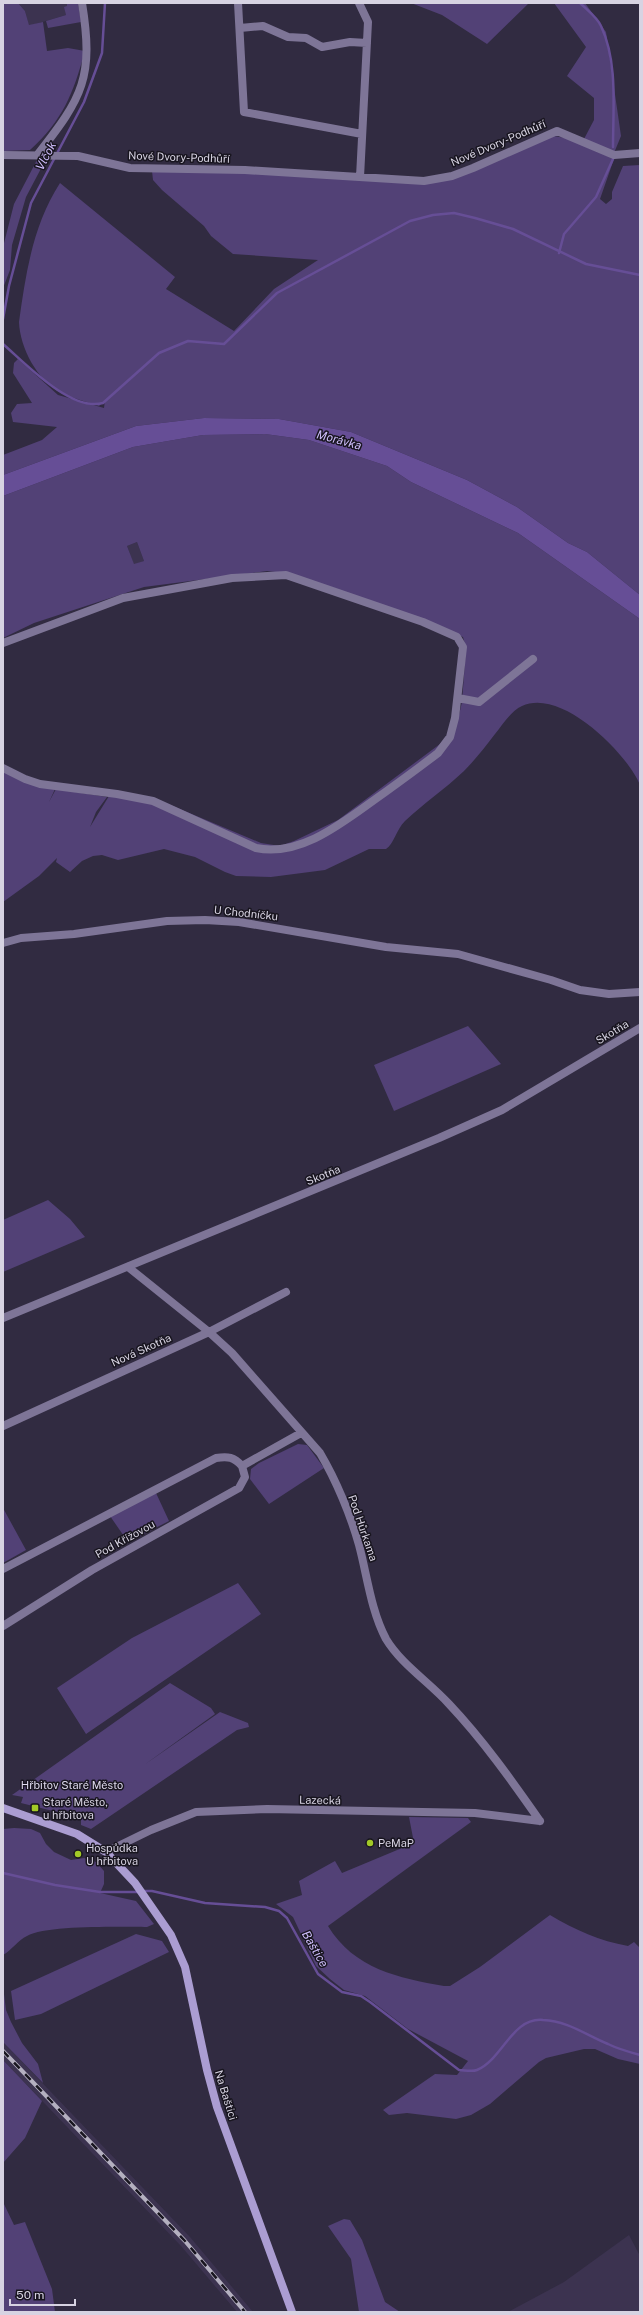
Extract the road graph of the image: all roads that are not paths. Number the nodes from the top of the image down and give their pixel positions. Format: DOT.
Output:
graph roads {
  1 [pos="82,3"];
  2 [pos="238,3"];
  3 [pos="359,3"];
  4 [pos="240,28"];
  5 [pos="367,43"];
  6 [pos="362,134"];
  7 [pos="640,153"];
  8 [pos="40,154"];
  9 [pos="3,155"];
  10 [pos="360,176"];
  11 [pos="3,643"];
  12 [pos="533,659"];
  13 [pos="458,698"];
  14 [pos="3,768"];
  15 [pos="3,943"];
  16 [pos="640,992"];
  17 [pos="640,1028"];
  18 [pos="128,1267"];
  19 [pos="286,1292"];
  20 [pos="3,1318"];
  21 [pos="209,1332"];
  22 [pos="3,1426"];
  23 [pos="301,1433"];
  24 [pos="242,1466"];
  25 [pos="3,1569"];
  26 [pos="3,1626"];
  27 [pos="3,1808"];
  28 [pos="540,1821"];
  29 [pos="106,1852"];
  30 [pos="292,2312"];
  1 -- 8 [label="street"];
  2 -- 4 [label="street"];
  3 -- 5 [label="street"];
  4 -- 5 [label="street"];
  4 -- 6 [label="street"];
  5 -- 6 [label="street"];
  6 -- 10 [label="street"];
  7 -- 10 [label="street, Nové Dvory-Podhůří"];
  8 -- 9 [label="street"];
  8 -- 10 [label="street, Nové Dvory-Podhůří"];
  11 -- 13 [label="street"];
  12 -- 13 [label="street"];
  13 -- 14 [label="street"];
  15 -- 16 [label="street, U Chodníčku"];
  17 -- 18 [label="street, Skotňa"];
  18 -- 20 [label="street, Skotňa"];
  18 -- 21 [label="street, Pod Hůrkama"];
  19 -- 21 [label="street, Nová Skotňa"];
  21 -- 22 [label="street, Nová Skotňa"];
  21 -- 23 [label="street, Pod Hůrkama"];
  23 -- 24 [label="street"];
  23 -- 28 [label="street, Pod Hůrkama"];
  24 -- 25 [label="street"];
  24 -- 26 [label="street, Pod Křížovou"];
  27 -- 29 [label="main road, Na Baštici"];
  28 -- 29 [label="street, Lazecká"];
  29 -- 30 [label="main road, Na Baštici"];
}
